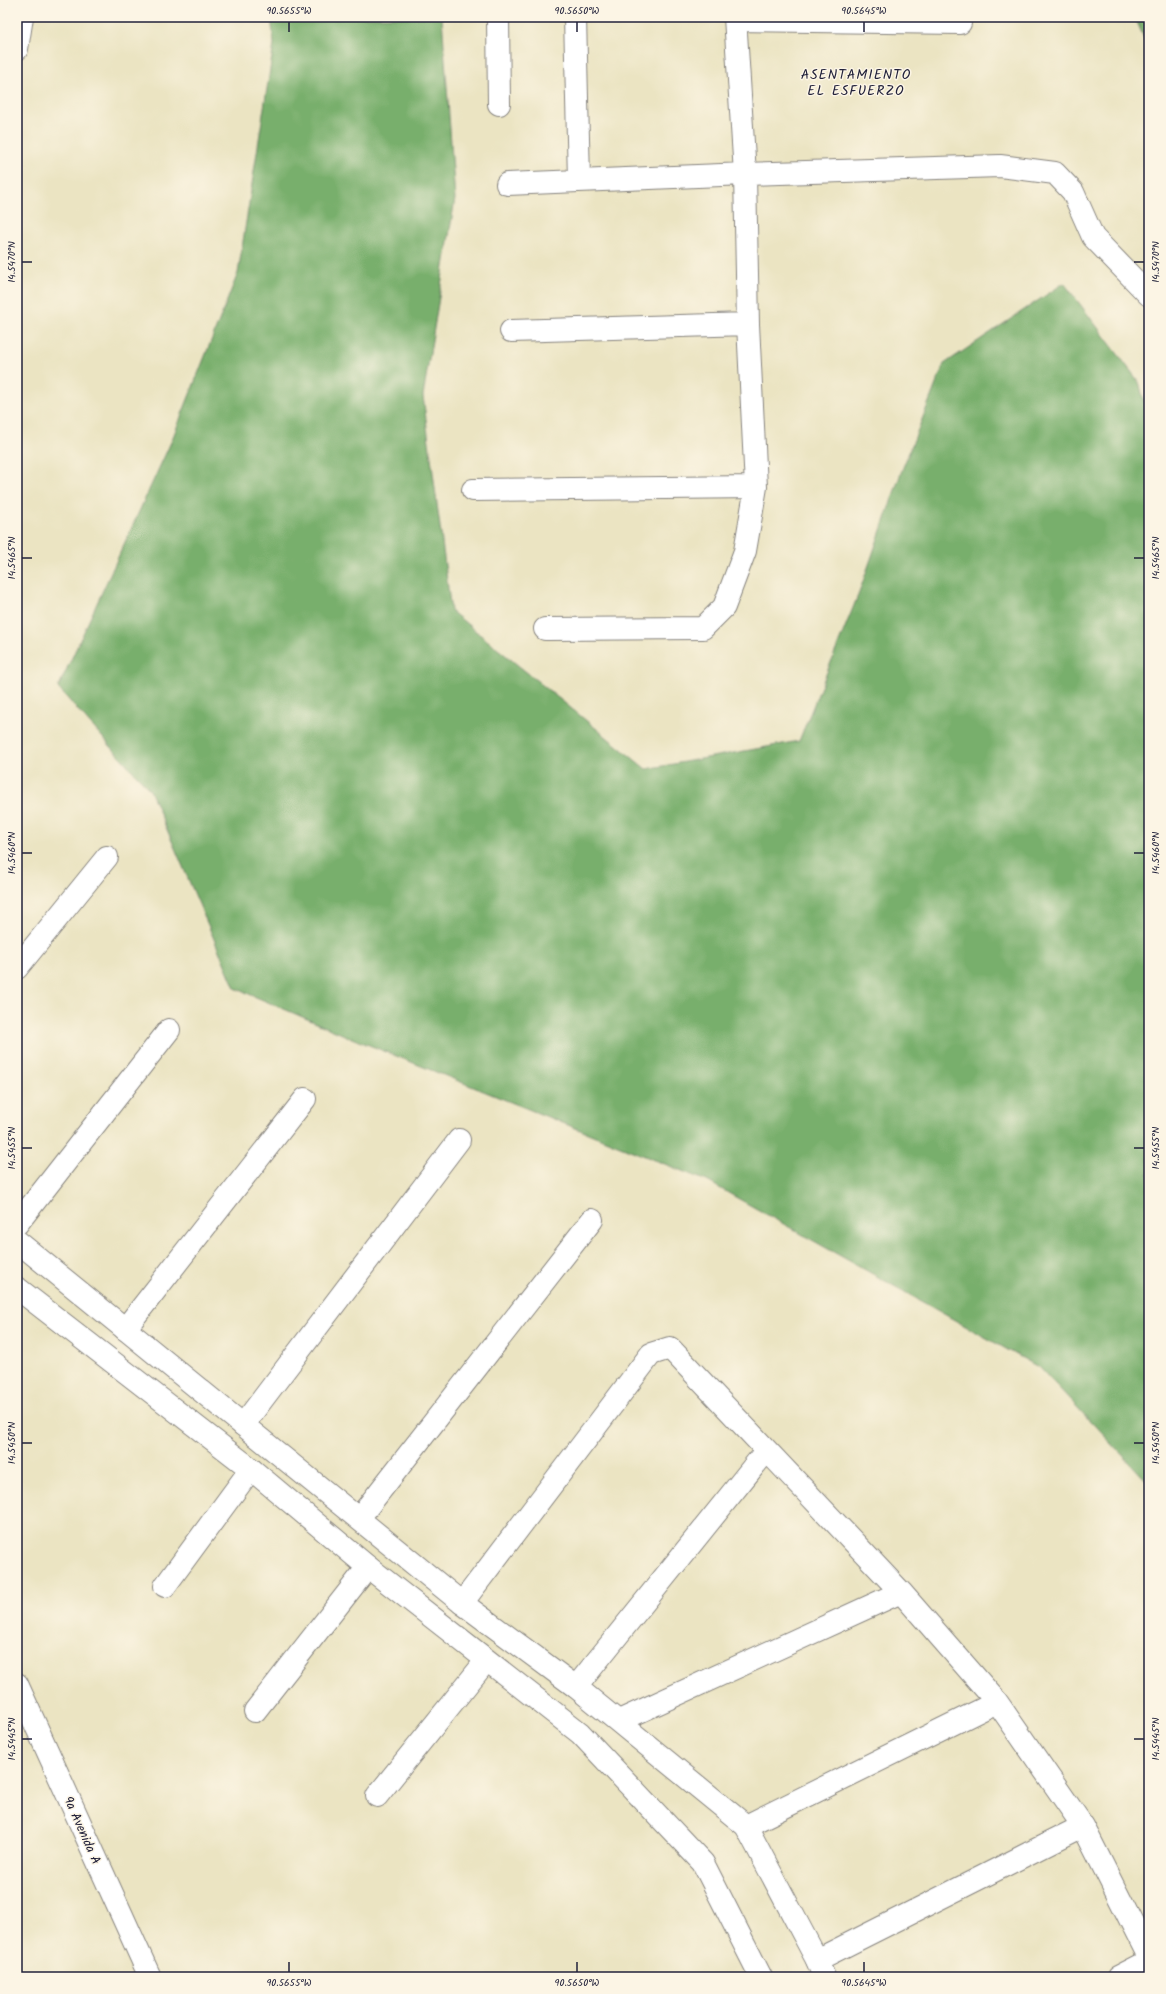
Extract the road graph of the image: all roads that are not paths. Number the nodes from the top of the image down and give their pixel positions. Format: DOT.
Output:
graph roads {
  1 [pos="498,17"];
  2 [pos="575,17"];
  3 [pos="735,18"];
  4 [pos="960,23"];
  5 [pos="499,104"];
  6 [pos="745,174"];
  7 [pos="579,180"];
  8 [pos="507,184"];
  9 [pos="1149,295"];
  10 [pos="748,324"];
  11 [pos="510,331"];
  12 [pos="756,487"];
  13 [pos="473,490"];
  14 [pos="545,629"];
  15 [pos="107,857"];
  16 [pos="17,968"];
  17 [pos="170,1030"];
  18 [pos="305,1099"];
  19 [pos="459,1140"];
  20 [pos="592,1220"];
  21 [pos="17,1224"];
  22 [pos="17,1241"];
  23 [pos="17,1288"];
  24 [pos="125,1329"];
  25 [pos="243,1425"];
  26 [pos="766,1451"];
  27 [pos="251,1469"];
  28 [pos="359,1518"];
  29 [pos="368,1567"];
  30 [pos="165,1586"];
  31 [pos="901,1592"];
  32 [pos="462,1603"];
  33 [pos="486,1661"];
  34 [pos="17,1684"];
  35 [pos="576,1687"];
  36 [pos="996,1702"];
  37 [pos="255,1711"];
  38 [pos="619,1721"];
  39 [pos="376,1796"];
  40 [pos="746,1826"];
  41 [pos="1083,1826"];
  42 [pos="1149,1957"];
  43 [pos="1149,1961"];
  44 [pos="821,1969"];
  45 [pos="150,1977"];
  46 [pos="761,1977"];
  47 [pos="1118,1977"];
  1 -- 5 [label="street"];
  2 -- 7 [label="street"];
  3 -- 4 [label="street"];
  3 -- 6 [label="street"];
  6 -- 7 [label="street"];
  6 -- 9 [label="street"];
  6 -- 10 [label="street"];
  7 -- 8 [label="street"];
  10 -- 11 [label="street"];
  10 -- 12 [label="street"];
  12 -- 13 [label="street"];
  12 -- 14 [label="street"];
  15 -- 16 [label="street"];
  17 -- 21 [label="street"];
  18 -- 24 [label="street"];
  19 -- 25 [label="street"];
  20 -- 28 [label="street"];
  22 -- 24 [label="street"];
  23 -- 27 [label="street"];
  24 -- 25 [label="street"];
  25 -- 28 [label="street"];
  26 -- 31 [label="street"];
  26 -- 32 [label="street"];
  26 -- 35 [label="street"];
  27 -- 29 [label="street"];
  27 -- 30 [label="street"];
  28 -- 32 [label="street"];
  29 -- 33 [label="street"];
  29 -- 37 [label="street"];
  31 -- 36 [label="street"];
  31 -- 38 [label="street"];
  32 -- 35 [label="street"];
  33 -- 39 [label="street"];
  33 -- 46 [label="street"];
  34 -- 45 [label="street, 9a Avenida A"];
  35 -- 38 [label="street"];
  36 -- 40 [label="street"];
  36 -- 41 [label="street"];
  38 -- 40 [label="street"];
  40 -- 44 [label="street"];
  41 -- 42 [label="street"];
  41 -- 44 [label="street"];
  43 -- 47 [label="street"];
}
